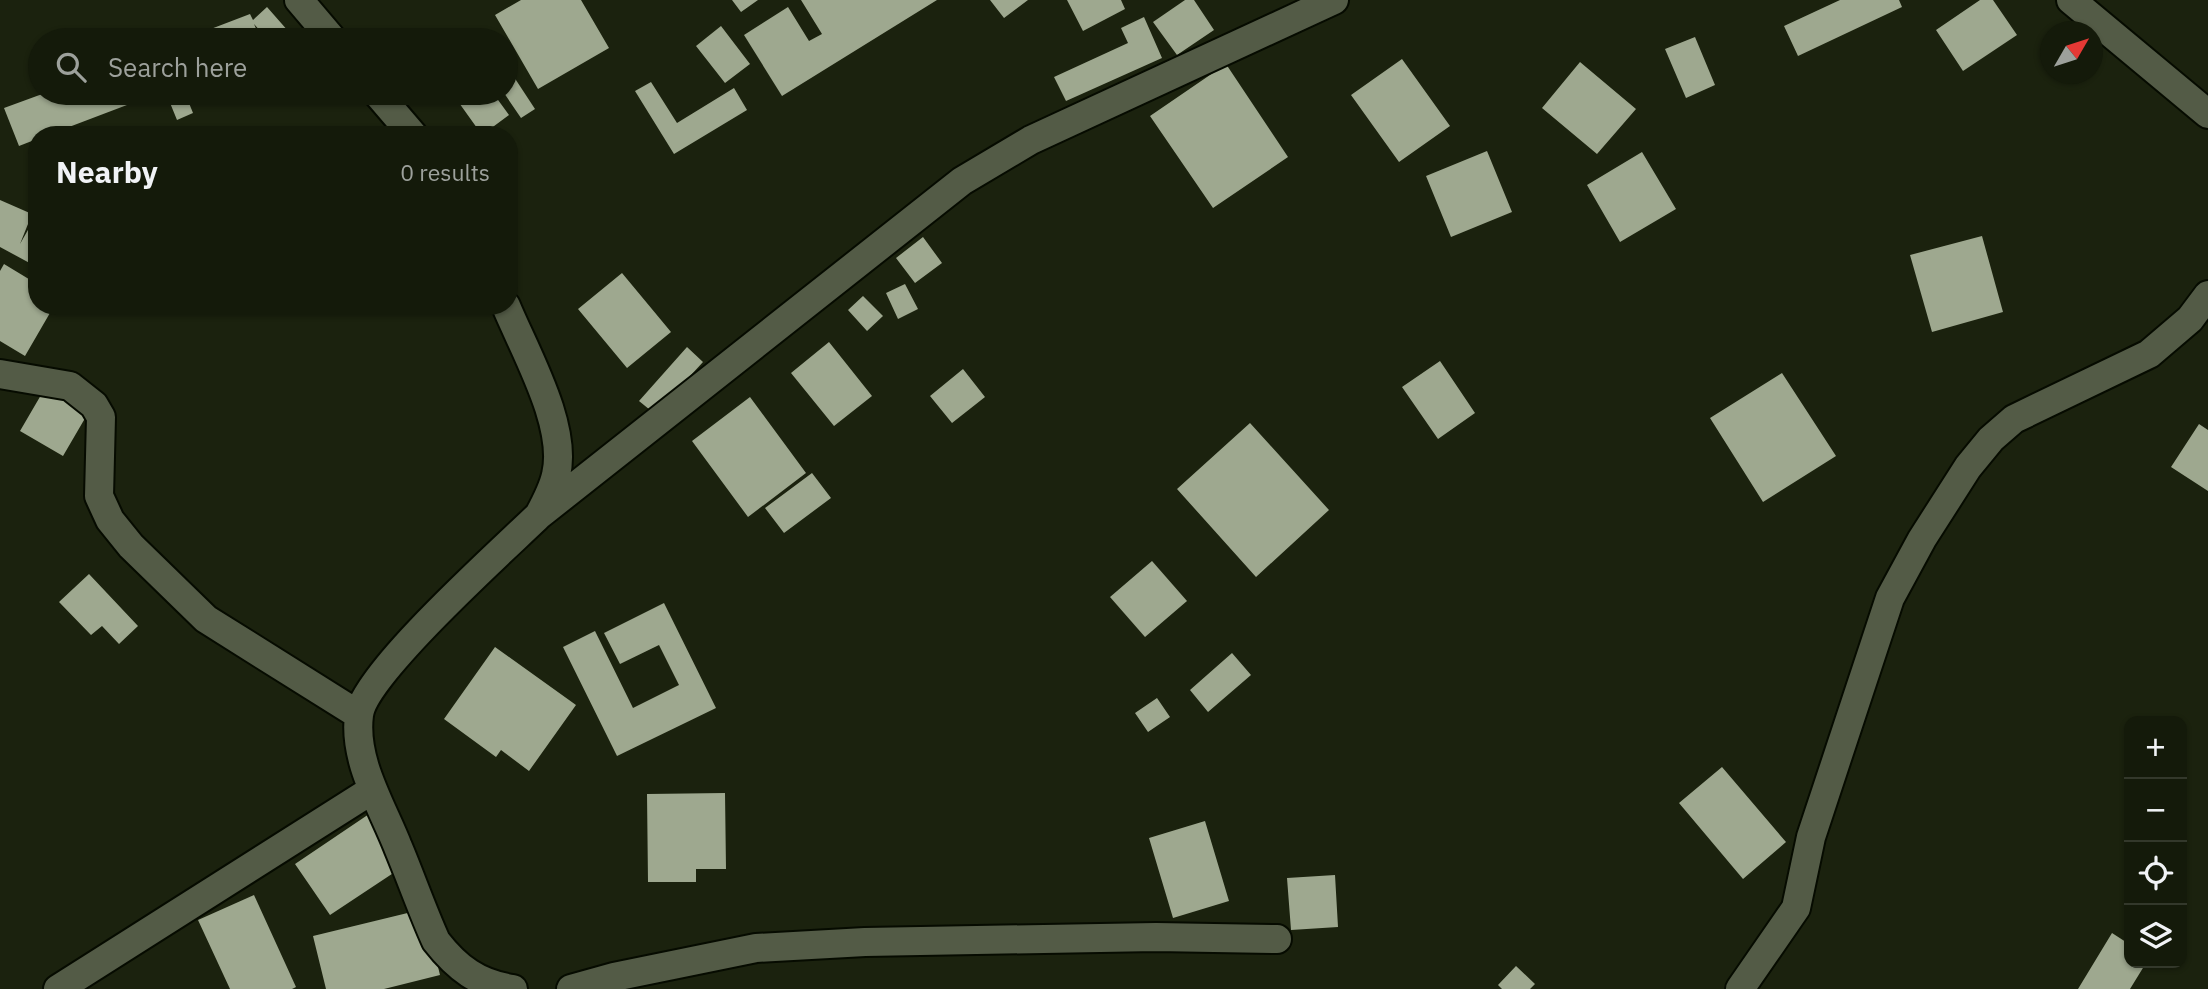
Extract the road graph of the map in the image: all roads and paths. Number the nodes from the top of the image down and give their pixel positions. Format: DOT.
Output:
graph roads {
  1 [pos="299,0"];
  2 [pos="1334,0"];
  3 [pos="2071,0"];
  4 [pos="323,28"];
  5 [pos="387,105"];
  6 [pos="2208,114"];
  7 [pos="405,126"];
  8 [pos="2208,295"];
  9 [pos="510,315"];
  10 [pos="0,374"];
  11 [pos="539,514"];
  12 [pos="359,715"];
  13 [pos="372,790"];
  14 [pos="1277,939"];
  15 [pos="58,989"];
  16 [pos="513,989"];
  17 [pos="571,989"];
  18 [pos="1740,989"];
  1 -- 4 [label="street"];
  2 -- 11 [label="street"];
  3 -- 6 [label="street"];
  5 -- 7 [label="street"];
  8 -- 18 [label="street"];
  9 -- 11 [label="street"];
  10 -- 12 [label="street"];
  11 -- 12 [label="street"];
  12 -- 13 [label="street"];
  13 -- 15 [label="street"];
  13 -- 16 [label="street"];
  14 -- 17 [label="street"];
}
